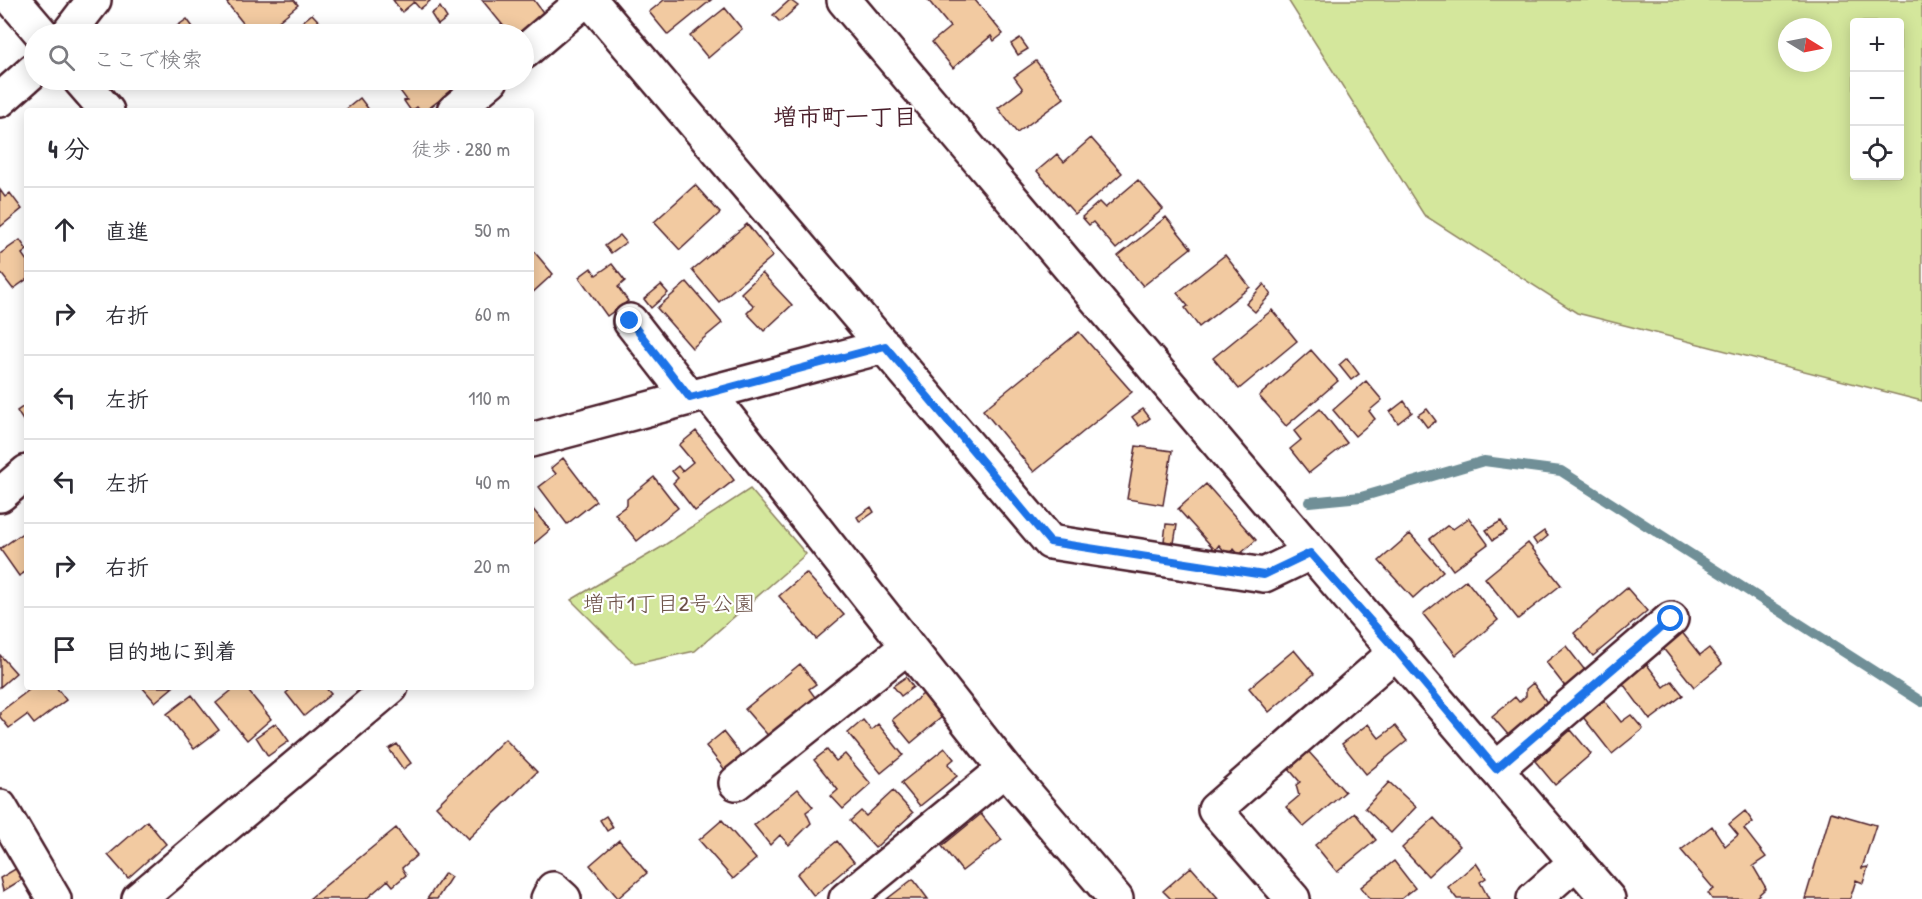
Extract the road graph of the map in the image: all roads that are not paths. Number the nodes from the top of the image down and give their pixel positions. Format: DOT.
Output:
graph roads {
  1 [pos="13,0"];
  2 [pos="94,0"];
  3 [pos="585,0"];
  4 [pos="590,0"];
  5 [pos="844,0"];
  6 [pos="33,24"];
  7 [pos="76,24"];
  8 [pos="534,43"];
  9 [pos="24,79"];
  10 [pos="89,90"];
  11 [pos="479,90"];
  12 [pos="0,100"];
  13 [pos="104,108"];
  14 [pos="458,108"];
  15 [pos="630,321"];
  16 [pos="885,346"];
  17 [pos="699,395"];
  18 [pos="534,439"];
  19 [pos="24,475"];
  20 [pos="0,495"];
  21 [pos="1310,553"];
  22 [pos="1671,619"];
  23 [pos="908,646"];
  24 [pos="1397,651"];
  25 [pos="387,690"];
  26 [pos="1005,769"];
  27 [pos="1496,769"];
  28 [pos="736,783"];
  29 [pos="0,807"];
  30 [pos="1576,862"];
  31 [pos="54,899"];
  32 [pos="139,899"];
  33 [pos="548,899"];
  34 [pos="564,899"];
  35 [pos="846,899"];
  36 [pos="1116,899"];
  37 [pos="1293,899"];
  38 [pos="1534,899"];
  39 [pos="1608,899"];
  1 -- 6 [label="street"];
  2 -- 7 [label="street"];
  3 -- 8 [label="street"];
  4 -- 16 [label="street"];
  5 -- 21 [label="street"];
  9 -- 12 [label="street"];
  10 -- 13 [label="street"];
  11 -- 14 [label="street"];
  15 -- 17 [label="street"];
  16 -- 17 [label="street"];
  16 -- 21 [label="street"];
  17 -- 18 [label="street"];
  17 -- 23 [label="street"];
  19 -- 20 [label="street"];
  21 -- 24 [label="street"];
  22 -- 27 [label="street"];
  23 -- 26 [label="street"];
  23 -- 28 [label="street"];
  24 -- 27 [label="street"];
  24 -- 37 [label="street"];
  25 -- 32 [label="street"];
  26 -- 35 [label="street"];
  26 -- 36 [label="street"];
  27 -- 30 [label="street"];
  29 -- 31 [label="street"];
  30 -- 38 [label="street"];
  30 -- 39 [label="street"];
  33 -- 34 [label="street"];
}
